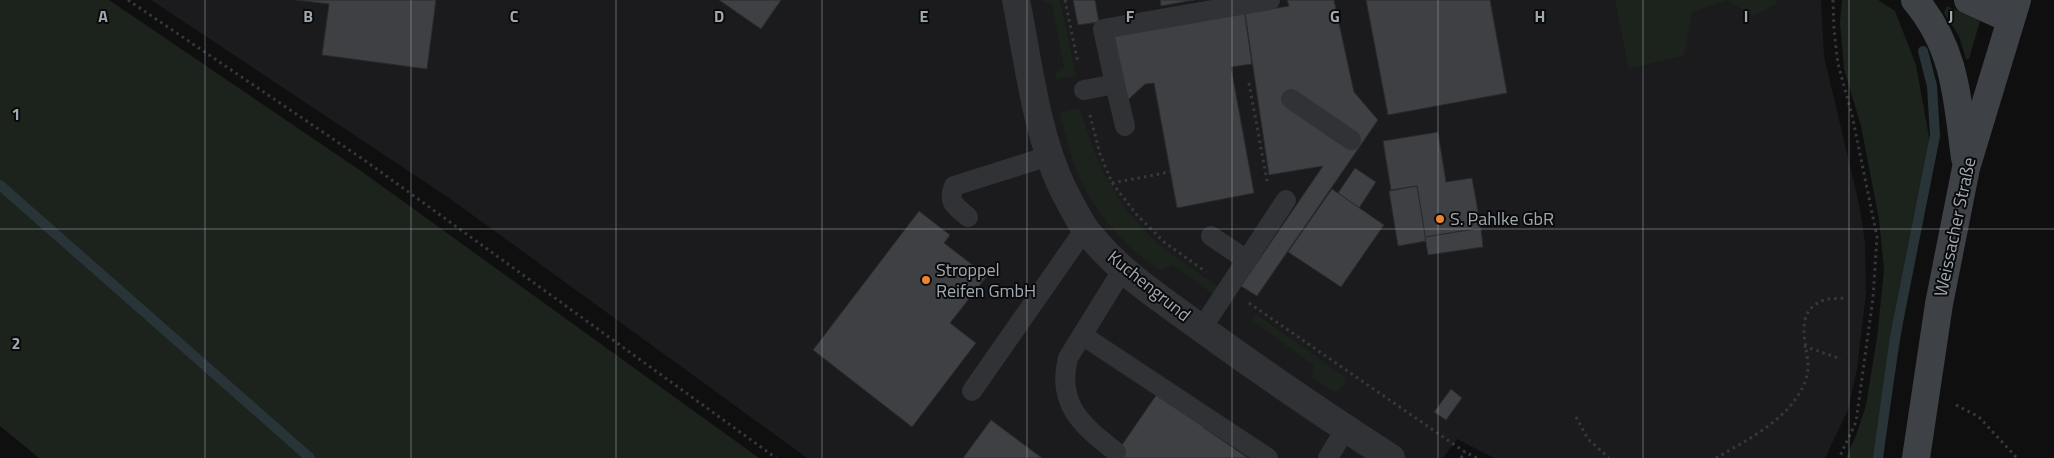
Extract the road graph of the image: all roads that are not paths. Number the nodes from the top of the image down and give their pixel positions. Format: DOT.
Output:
graph roads {
  1 [pos="1016,0"];
  2 [pos="1270,0"];
  3 [pos="1915,0"];
  4 [pos="1968,0"];
  5 [pos="2014,10"];
  6 [pos="1115,84"];
  7 [pos="1084,90"];
  8 [pos="1291,99"];
  9 [pos="1125,126"];
  10 [pos="1351,140"];
  11 [pos="1049,156"];
  12 [pos="1966,168"];
  13 [pos="1286,200"];
  14 [pos="968,217"];
  15 [pos="1085,229"];
  16 [pos="1211,236"];
  17 [pos="1247,260"];
  18 [pos="1123,269"];
  19 [pos="1202,328"];
  20 [pos="1082,334"];
  21 [pos="972,392"];
  22 [pos="1346,428"];
  23 [pos="1116,452"];
  24 [pos="1268,458"];
  25 [pos="1328,458"];
  26 [pos="1391,458"];
  27 [pos="1916,458"];
  1 -- 11 [label="street, Kuchengrund"];
  2 -- 6 [label="lane"];
  3 -- 12 [label="main road"];
  4 -- 5 [label="main road"];
  5 -- 12 [label="main road, Weissacher Straße"];
  6 -- 7 [label="lane"];
  6 -- 9 [label="lane"];
  8 -- 10 [label="lane"];
  11 -- 14 [label="lane"];
  11 -- 15 [label="street, Kuchengrund"];
  12 -- 27 [label="main road, Weissacher Straße"];
  13 -- 17 [label="lane"];
  15 -- 18 [label="street, Kuchengrund"];
  15 -- 21 [label="lane"];
  16 -- 17 [label="lane"];
  17 -- 19 [label="lane"];
  18 -- 19 [label="street, Kuchengrund"];
  18 -- 20 [label="lane"];
  19 -- 22 [label="street, Kuchengrund"];
  20 -- 23 [label="lane"];
  20 -- 24 [label="lane"];
  22 -- 25 [label="lane"];
  22 -- 26 [label="street, Kuchengrund"];
}
